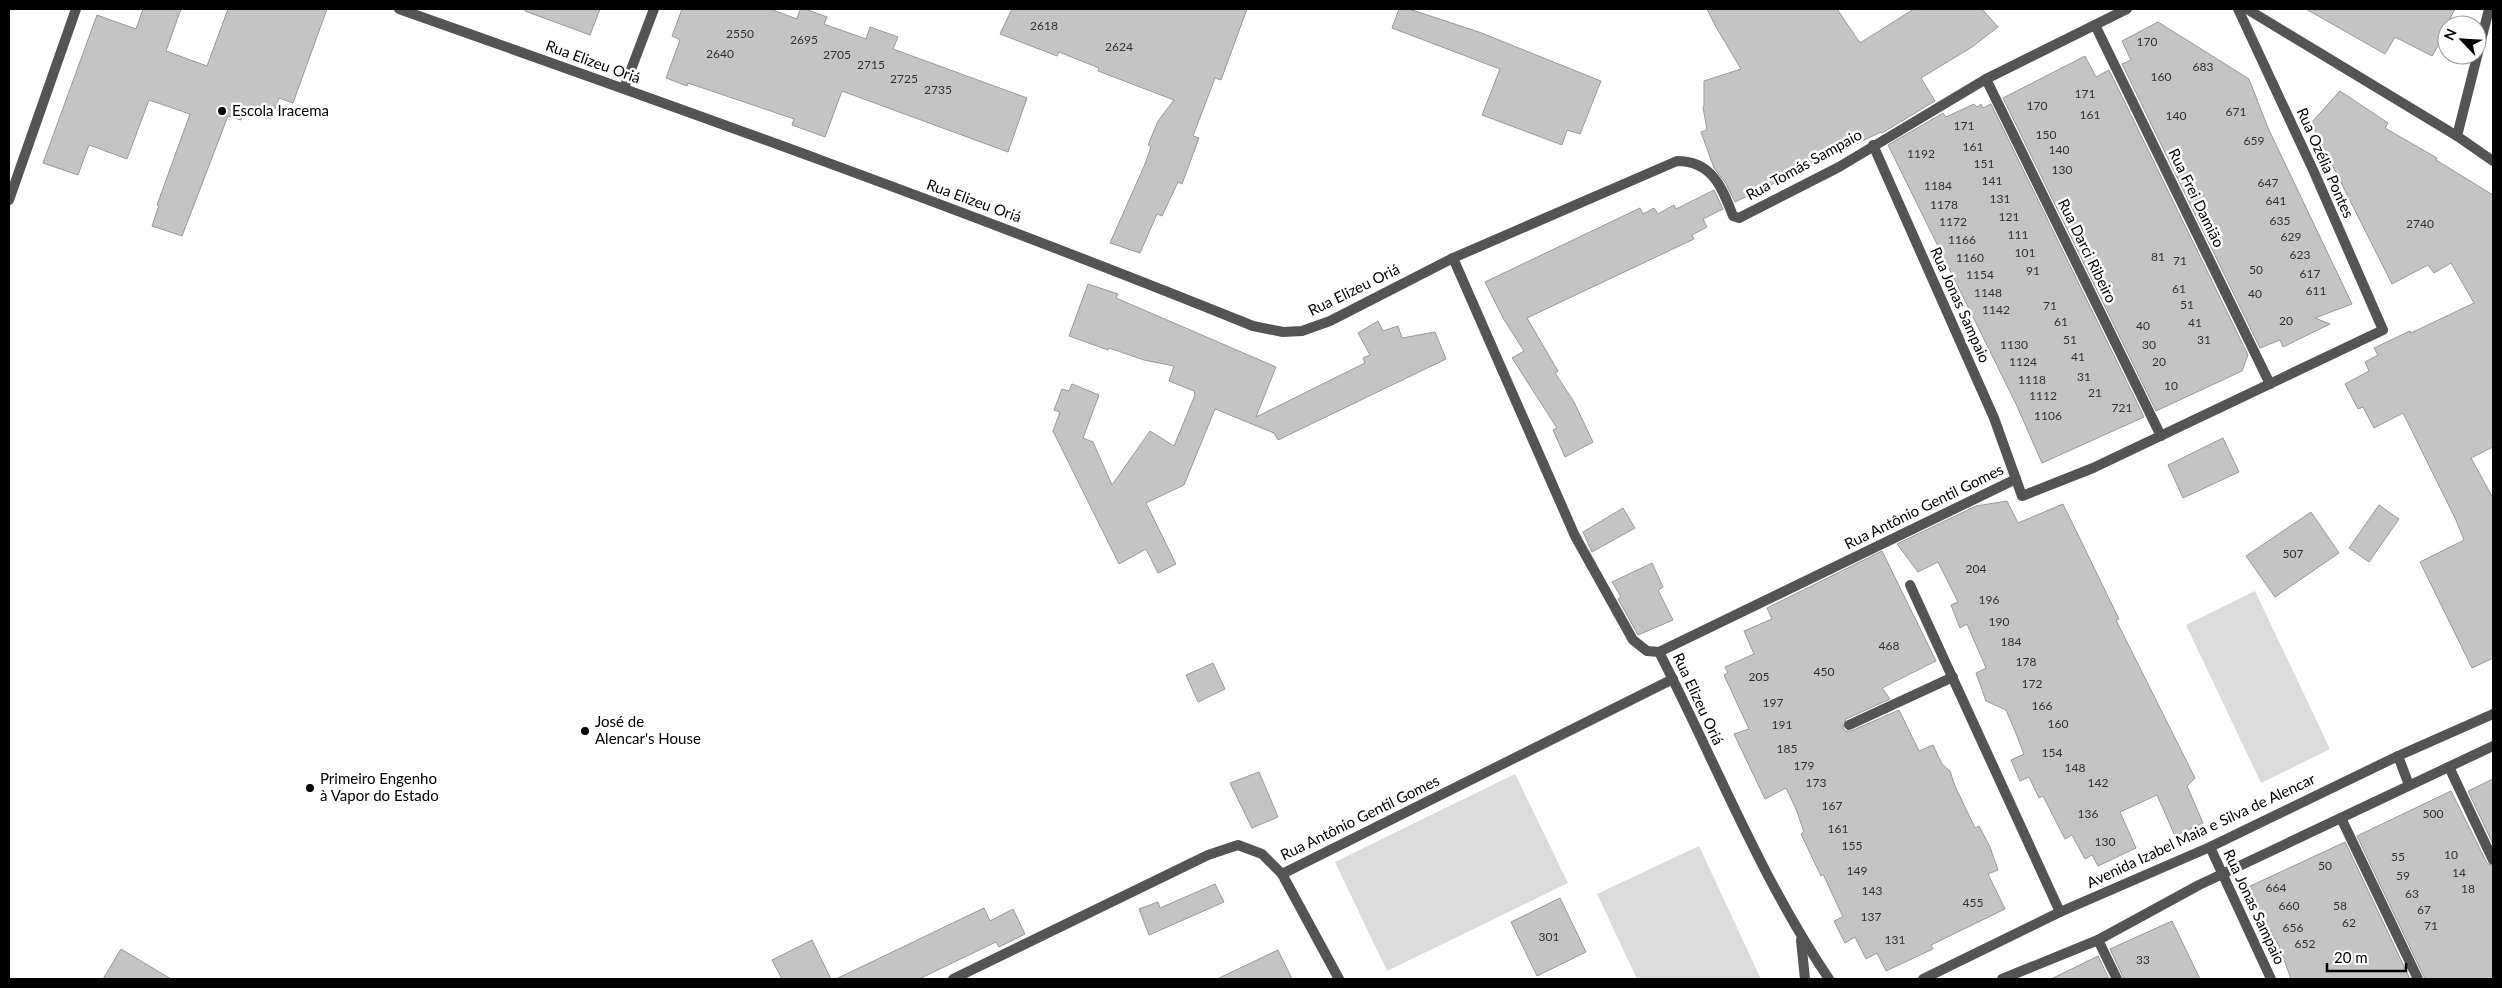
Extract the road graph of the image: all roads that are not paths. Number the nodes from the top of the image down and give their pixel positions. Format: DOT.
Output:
graph roads {
  1 [pos="76,9"];
  2 [pos="398,9"];
  3 [pos="654,9"];
  4 [pos="2127,9"];
  5 [pos="2238,9"];
  6 [pos="2247,9"];
  7 [pos="2489,9"];
  8 [pos="2095,25"];
  9 [pos="1986,79"];
  10 [pos="624,88"];
  11 [pos="2457,136"];
  12 [pos="1873,145"];
  13 [pos="2493,161"];
  14 [pos="9,200"];
  15 [pos="1453,258"];
  16 [pos="2383,330"];
  17 [pos="2270,384"];
  18 [pos="2161,436"];
  19 [pos="2016,479"];
  20 [pos="1910,585"];
  21 [pos="1660,652"];
  22 [pos="1953,677"];
  23 [pos="1673,679"];
  24 [pos="2493,714"];
  25 [pos="1849,725"];
  26 [pos="2493,746"];
  27 [pos="2398,756"];
  28 [pos="2449,767"];
  29 [pos="2409,784"];
  30 [pos="2341,818"];
  31 [pos="2210,847"];
  32 [pos="2493,860"];
  33 [pos="1282,874"];
  34 [pos="2223,876"];
  35 [pos="2060,912"];
  36 [pos="1801,939"];
  37 [pos="2098,940"];
  38 [pos="953,979"];
  39 [pos="1338,979"];
  40 [pos="1805,979"];
  41 [pos="1828,979"];
  42 [pos="1923,979"];
  43 [pos="2002,979"];
  44 [pos="2117,979"];
  45 [pos="2270,979"];
  46 [pos="2418,979"];
  1 -- 14 [label="street"];
  2 -- 10 [label="street, Rua Elizeu Oriá"];
  3 -- 10 [label="street"];
  4 -- 8 [label="street, Rua Tomás Sampaio"];
  5 -- 16 [label="street, Rua Ozélia Pontes"];
  6 -- 11 [label="street"];
  7 -- 11 [label="street"];
  8 -- 9 [label="street, Rua Tomás Sampaio"];
  8 -- 17 [label="street, Rua Frei Damião"];
  9 -- 12 [label="street, Rua Tomás Sampaio"];
  9 -- 18 [label="street, Rua Darci Ribeiro"];
  10 -- 15 [label="street, Rua Elizeu Oriá"];
  11 -- 13 [label="street"];
  12 -- 15 [label="street, Rua Tomás Sampaio"];
  12 -- 19 [label="street, Rua Jonas Sampaio"];
  15 -- 21 [label="street, Rua Elizeu Oriá"];
  16 -- 17 [label="street, Rua Antônio Gentil Gomes"];
  17 -- 18 [label="street, Rua Antônio Gentil Gomes"];
  18 -- 19 [label="street, Rua Antônio Gentil Gomes"];
  19 -- 21 [label="street, Rua Antônio Gentil Gomes"];
  20 -- 22 [label="street"];
  21 -- 23 [label="street, Rua Elizeu Oriá"];
  22 -- 25 [label="street"];
  22 -- 35 [label="street"];
  23 -- 33 [label="street, Rua Antônio Gentil Gomes"];
  23 -- 36 [label="street, Rua Elizeu Oriá"];
  24 -- 27 [label="street, Avenida Izabel Maia e Silva de Alencar"];
  26 -- 28 [label="street"];
  27 -- 29 [label="street"];
  27 -- 31 [label="street, Avenida Izabel Maia e Silva de Alencar"];
  28 -- 29 [label="street"];
  28 -- 32 [label="street"];
  29 -- 30 [label="street"];
  30 -- 34 [label="street"];
  30 -- 46 [label="street"];
  31 -- 34 [label="street, Rua Jonas Sampaio"];
  31 -- 35 [label="street, Avenida Izabel Maia e Silva de Alencar"];
  33 -- 38 [label="street, Rua Antônio Gentil Gomes"];
  33 -- 39 [label="street"];
  34 -- 37 [label="street"];
  34 -- 45 [label="street, Rua Jonas Sampaio"];
  35 -- 42 [label="street, Avenida Izabel Maia e Silva de Alencar"];
  36 -- 40 [label="street, Rua Elizeu Oriá"];
  36 -- 41 [label="street, Rua Elizeu Oriá"];
  37 -- 43 [label="street"];
  37 -- 44 [label="street"];
}
